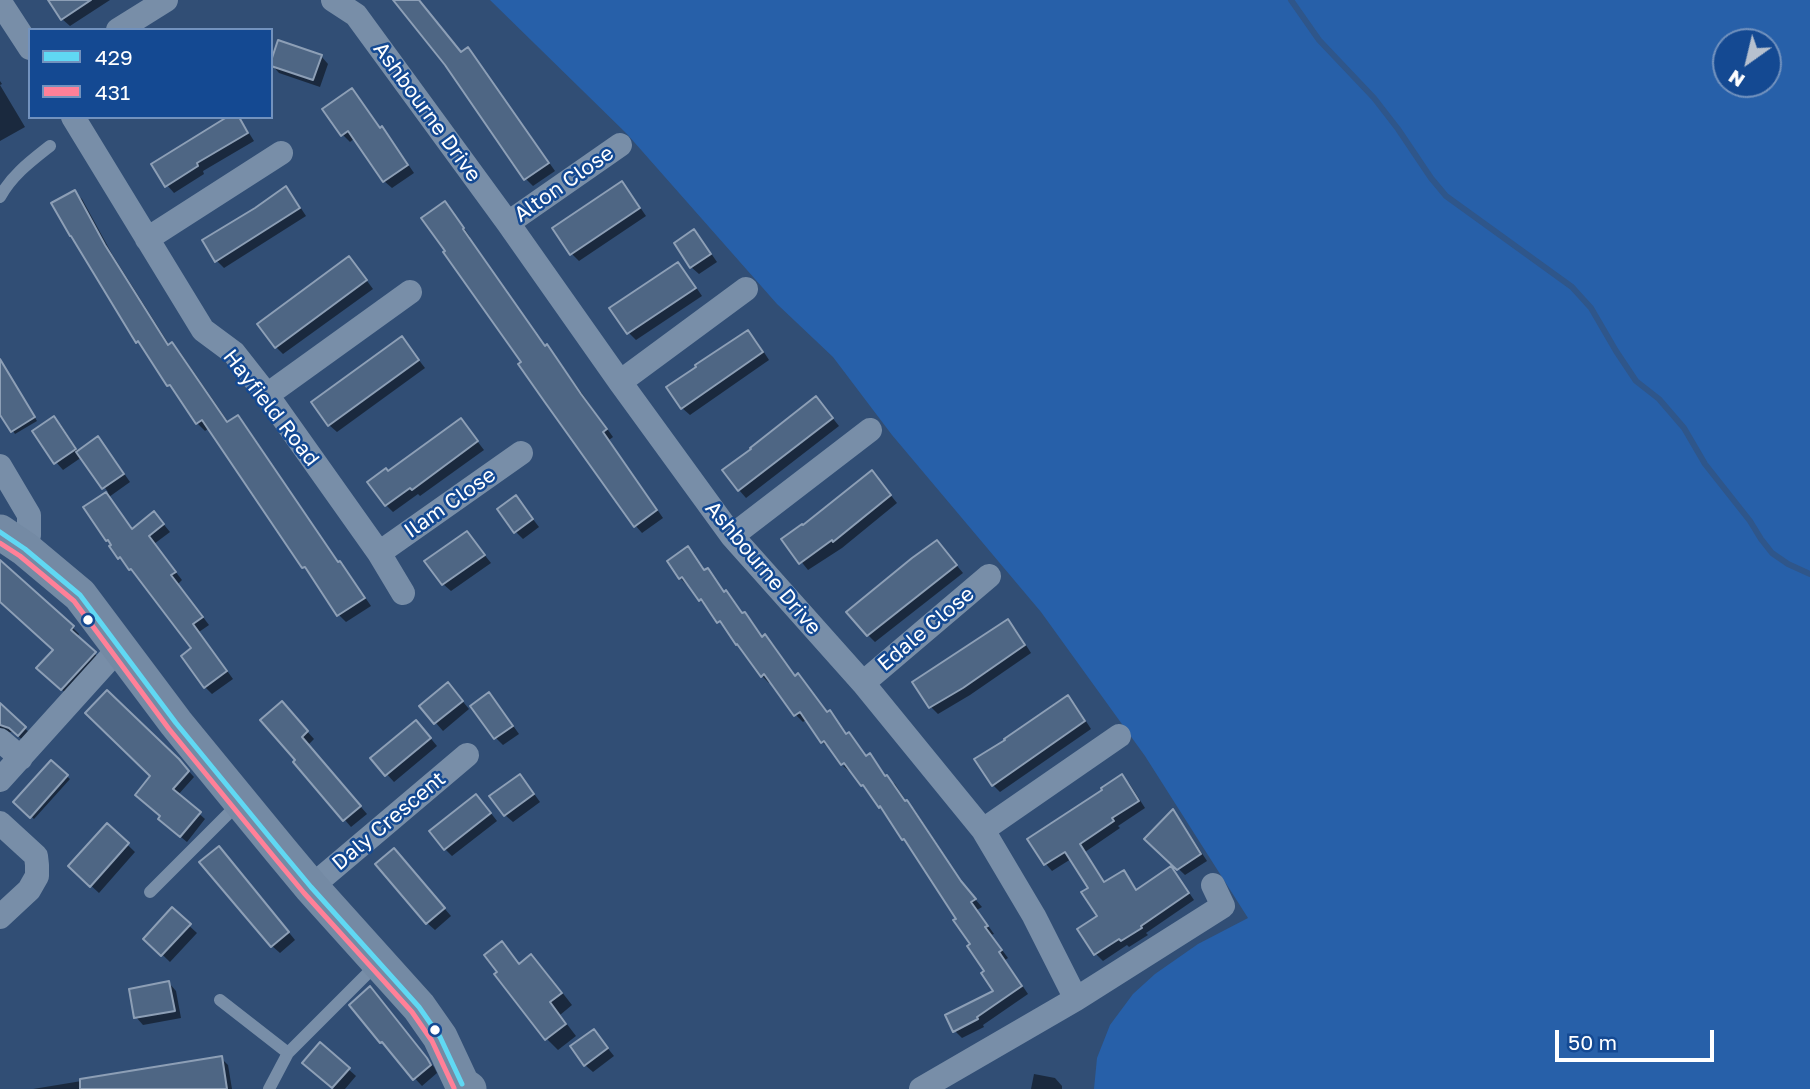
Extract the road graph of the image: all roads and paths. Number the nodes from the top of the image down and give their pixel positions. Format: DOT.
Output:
graph roads {
  1 [pos="166,0"];
  2 [pos="333,0"];
  3 [pos="0,2"];
  4 [pos="121,28"];
  5 [pos="28,45"];
  6 [pos="74,119"];
  7 [pos="620,145"];
  8 [pos="50,146"];
  9 [pos="281,153"];
  10 [pos="0,197"];
  11 [pos="508,223"];
  12 [pos="147,239"];
  13 [pos="746,289"];
  14 [pos="410,292"];
  15 [pos="620,382"];
  16 [pos="267,395"];
  17 [pos="870,430"];
  18 [pos="521,453"];
  19 [pos="0,466"];
  20 [pos="732,536"];
  21 [pos="13,541"];
  22 [pos="379,553"];
  23 [pos="989,576"];
  24 [pos="403,593"];
  25 [pos="120,647"];
  26 [pos="863,683"];
  27 [pos="1119,736"];
  28 [pos="0,740"];
  29 [pos="467,755"];
  30 [pos="21,758"];
  31 [pos="0,780"];
  32 [pos="240,801"];
  33 [pos="0,823"];
  34 [pos="983,830"];
  35 [pos="1213,885"];
  36 [pos="311,887"];
  37 [pos="150,892"];
  38 [pos="0,917"];
  39 [pos="379,962"];
  40 [pos="1076,999"];
  41 [pos="220,1000"];
  42 [pos="288,1053"];
  43 [pos="934,1086"];
  44 [pos="459,1087"];
  45 [pos="269,1089"];
  1 -- 4 [label="street"];
  2 -- 11 [label="street, Ashbourne Drive"];
  3 -- 5 [label="street"];
  6 -- 12 [label="street, Hayfield Road"];
  7 -- 11 [label="street, Alton Close"];
  8 -- 10 [label="lane"];
  9 -- 12 [label="street"];
  11 -- 15 [label="street, Ashbourne Drive"];
  12 -- 16 [label="street, Hayfield Road"];
  13 -- 15 [label="street"];
  14 -- 16 [label="street"];
  15 -- 20 [label="street, Ashbourne Drive"];
  16 -- 22 [label="street, Hayfield Road"];
  17 -- 20 [label="street"];
  18 -- 22 [label="street, Ilam Close"];
  19 -- 21 [label="street"];
  20 -- 26 [label="street, Ashbourne Drive"];
  21 -- 25 [label="street"];
  22 -- 24 [label="street, Hayfield Road"];
  23 -- 26 [label="street, Edale Close"];
  25 -- 30 [label="street"];
  25 -- 32 [label="street"];
  26 -- 34 [label="street, Ashbourne Drive"];
  27 -- 34 [label="street"];
  28 -- 30 [label="street"];
  29 -- 36 [label="street, Daly Crescent"];
  30 -- 31 [label="street"];
  32 -- 36 [label="street"];
  32 -- 37 [label="lane"];
  33 -- 38 [label="street"];
  34 -- 40 [label="street, Ashbourne Drive"];
  35 -- 40 [label="street"];
  36 -- 39 [label="street"];
  39 -- 42 [label="lane"];
  39 -- 44 [label="street"];
  40 -- 43 [label="street"];
  41 -- 42 [label="lane"];
  42 -- 45 [label="lane"];
}
